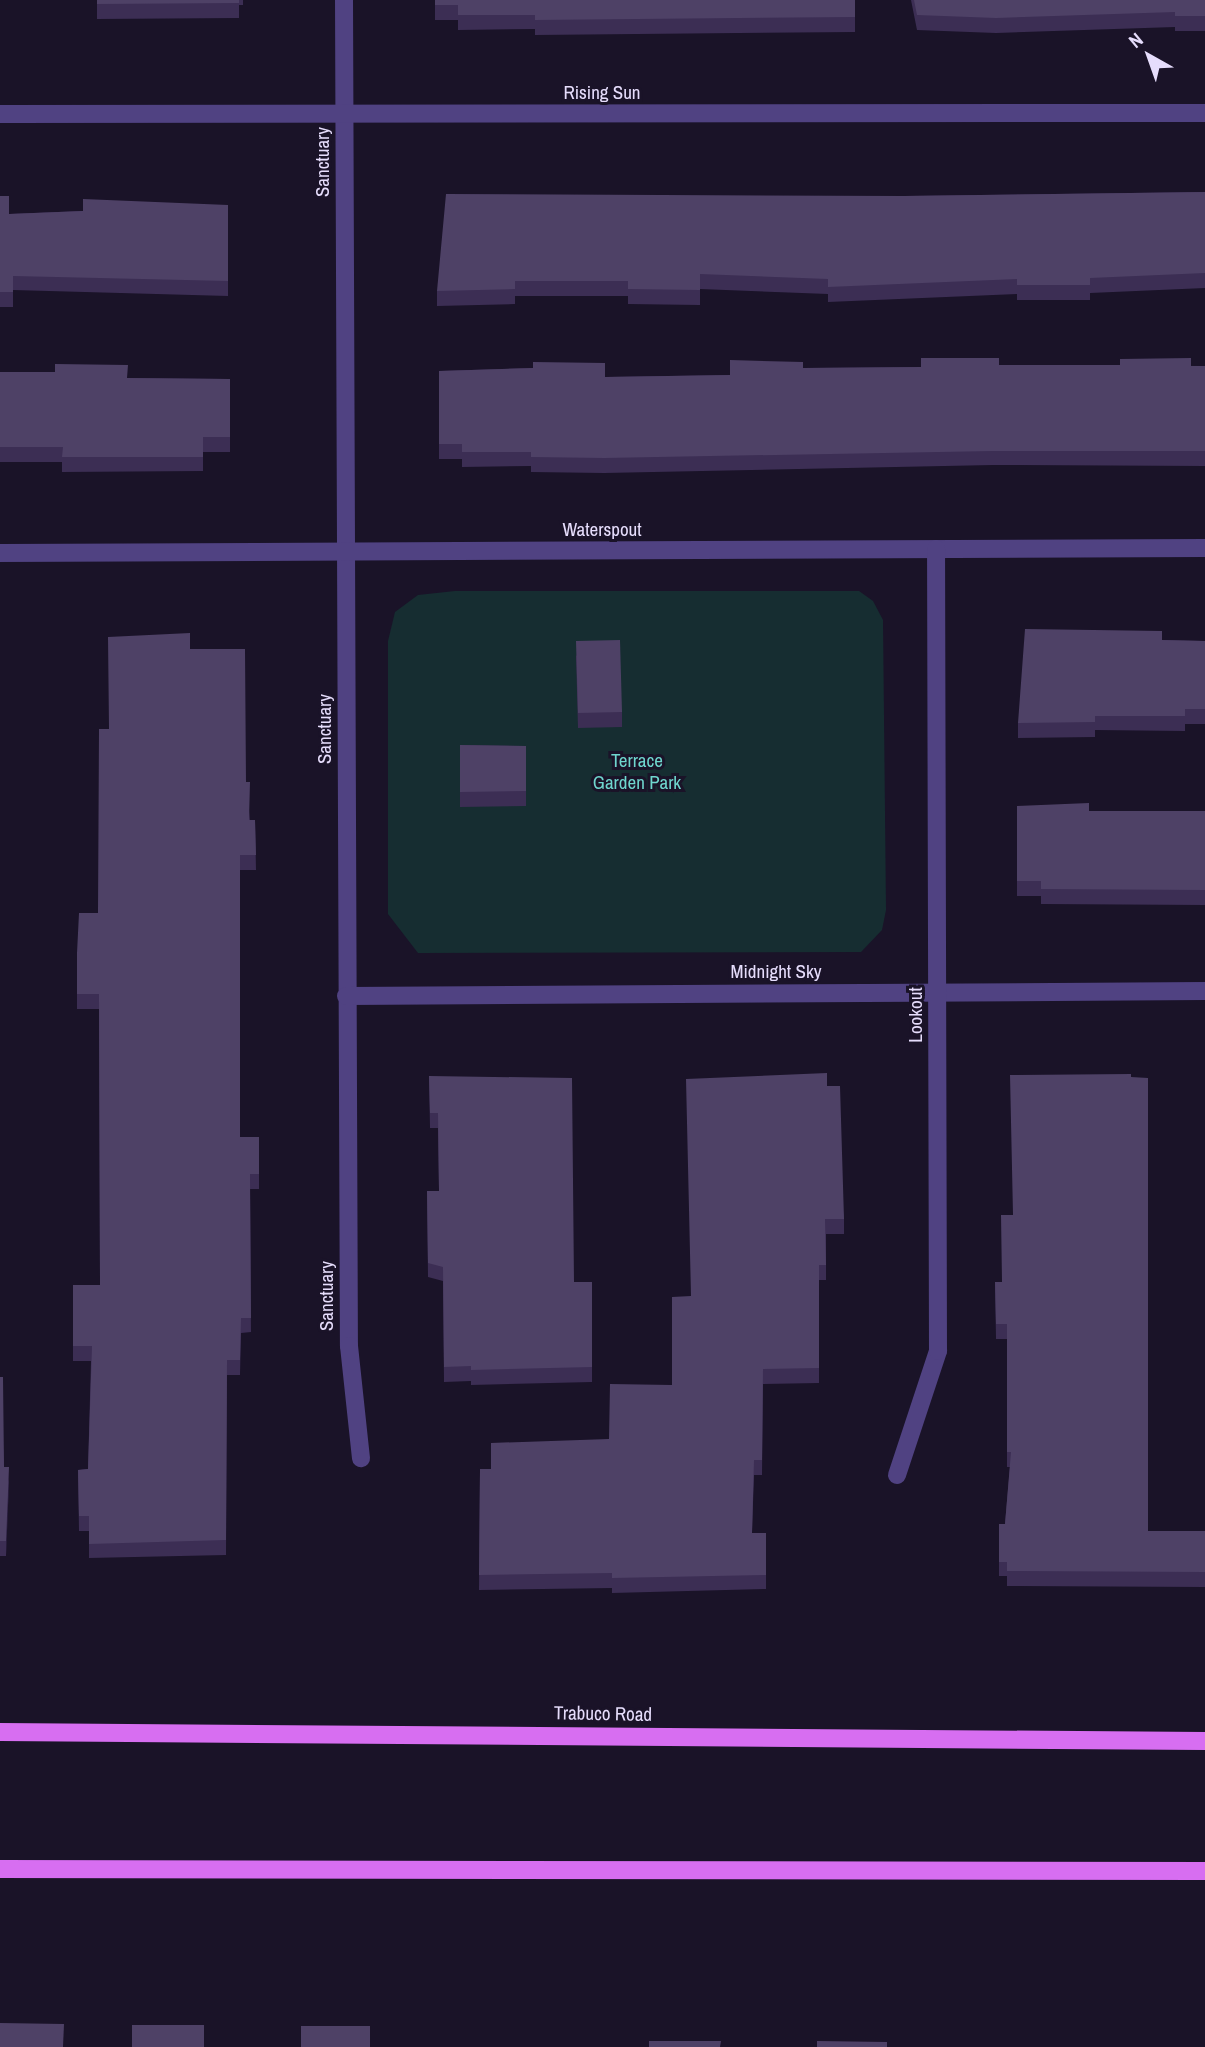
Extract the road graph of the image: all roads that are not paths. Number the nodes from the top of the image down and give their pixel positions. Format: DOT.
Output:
graph roads {
  1 [pos="344,0"];
  2 [pos="1205,113"];
  3 [pos="0,114"];
  4 [pos="344,114"];
  5 [pos="1205,548"];
  6 [pos="936,549"];
  7 [pos="0,553"];
  8 [pos="345,553"];
  9 [pos="1205,991"];
  10 [pos="937,992"];
  11 [pos="346,996"];
  12 [pos="361,1458"];
  13 [pos="897,1475"];
  14 [pos="0,1732"];
  15 [pos="1205,1741"];
  16 [pos="0,1870"];
  17 [pos="1205,1871"];
  1 -- 4 [label="street, Sanctuary"];
  2 -- 4 [label="street, Rising Sun"];
  3 -- 4 [label="street, Rising Sun"];
  4 -- 8 [label="street, Sanctuary"];
  5 -- 6 [label="street, Waterspout"];
  6 -- 8 [label="street, Waterspout"];
  6 -- 10 [label="street, Lookout"];
  7 -- 8 [label="street, Waterspout"];
  8 -- 11 [label="street, Sanctuary"];
  9 -- 10 [label="street, Midnight Sky"];
  10 -- 11 [label="street, Midnight Sky"];
  10 -- 13 [label="street, Lookout"];
  11 -- 12 [label="street, Sanctuary"];
  14 -- 15 [label="main road, Trabuco Road"];
  16 -- 17 [label="main road"];
}
